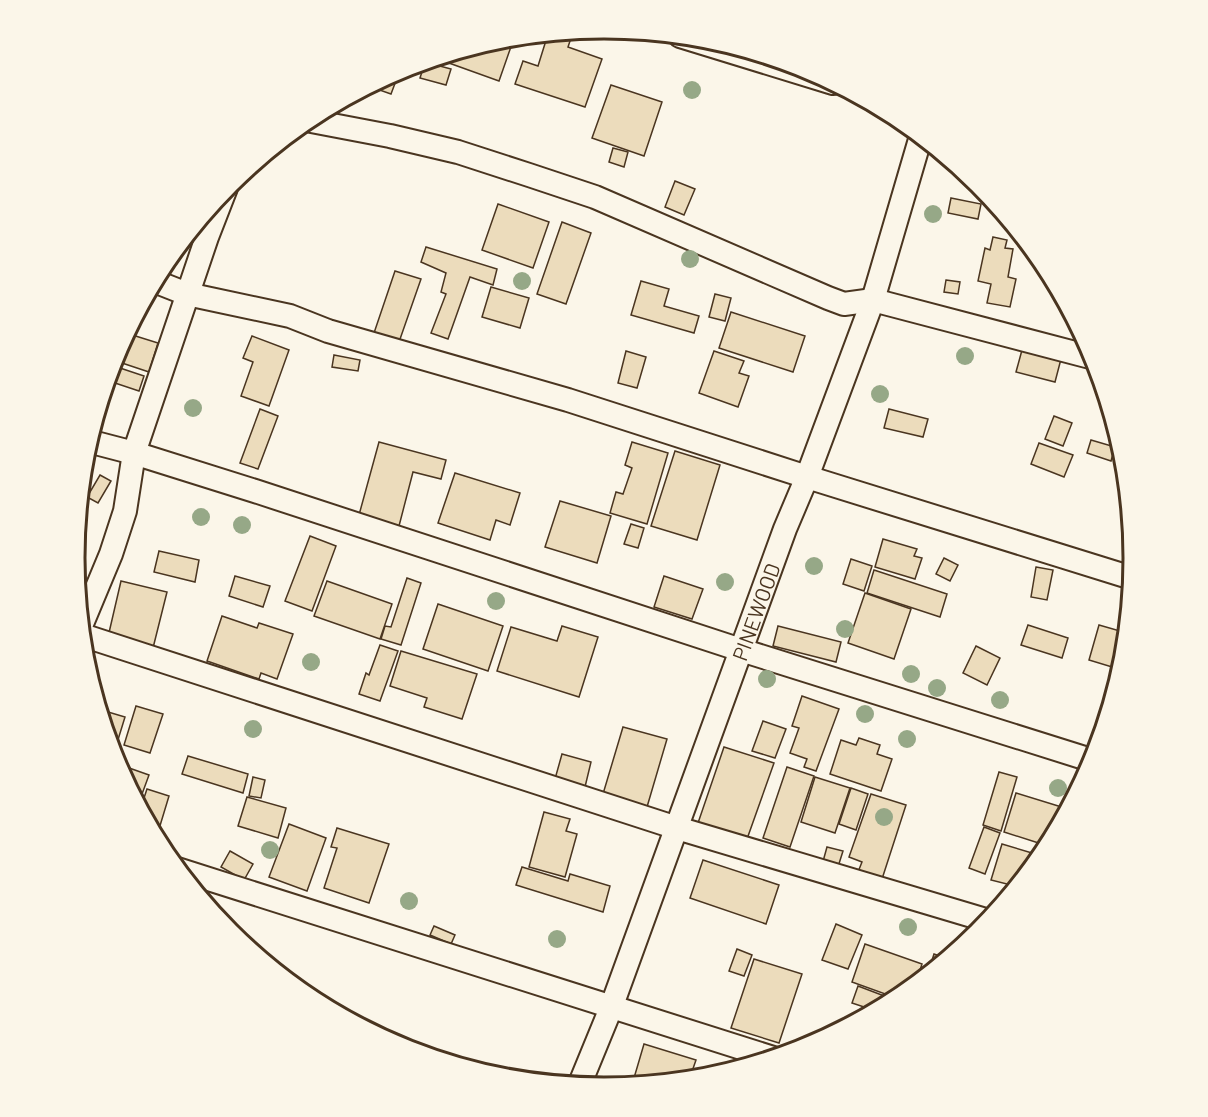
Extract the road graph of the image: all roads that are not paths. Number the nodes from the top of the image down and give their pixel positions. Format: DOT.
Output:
graph roads {
  1 [pos="322,123"];
  2 [pos="918,145"];
  3 [pos="217,211"];
  4 [pos="163,285"];
  5 [pos="187,294"];
  6 [pos="873,300"];
  7 [pos="1081,354"];
  8 [pos="97,443"];
  9 [pos="134,453"];
  10 [pos="807,477"];
  11 [pos="1123,575"];
  12 [pos="88,610"];
  13 [pos="91,638"];
  14 [pos="741,650"];
  15 [pos="1084,758"];
  16 [pos="677,828"];
  17 [pos="191,873"];
  18 [pos="979,918"];
  19 [pos="611,1008"];
  20 [pos="759,1054"];
  21 [pos="583,1077"];
  1 -- 6 [label="street"];
  2 -- 6 [label="street, PINEWOOD"];
  3 -- 5 [label="street"];
  4 -- 5 [label="street"];
  5 -- 9 [label="street"];
  5 -- 10 [label="street"];
  6 -- 7 [label="street"];
  6 -- 10 [label="street, PINEWOOD"];
  8 -- 9 [label="street"];
  9 -- 12 [label="street"];
  9 -- 14 [label="street"];
  10 -- 11 [label="street"];
  10 -- 14 [label="street, PINEWOOD"];
  13 -- 16 [label="street"];
  14 -- 15 [label="street"];
  14 -- 16 [label="street, PINEWOOD"];
  16 -- 18 [label="street"];
  16 -- 19 [label="street, PINEWOOD"];
  17 -- 19 [label="street"];
  19 -- 20 [label="street"];
  19 -- 21 [label="street, PINEWOOD"];
}
